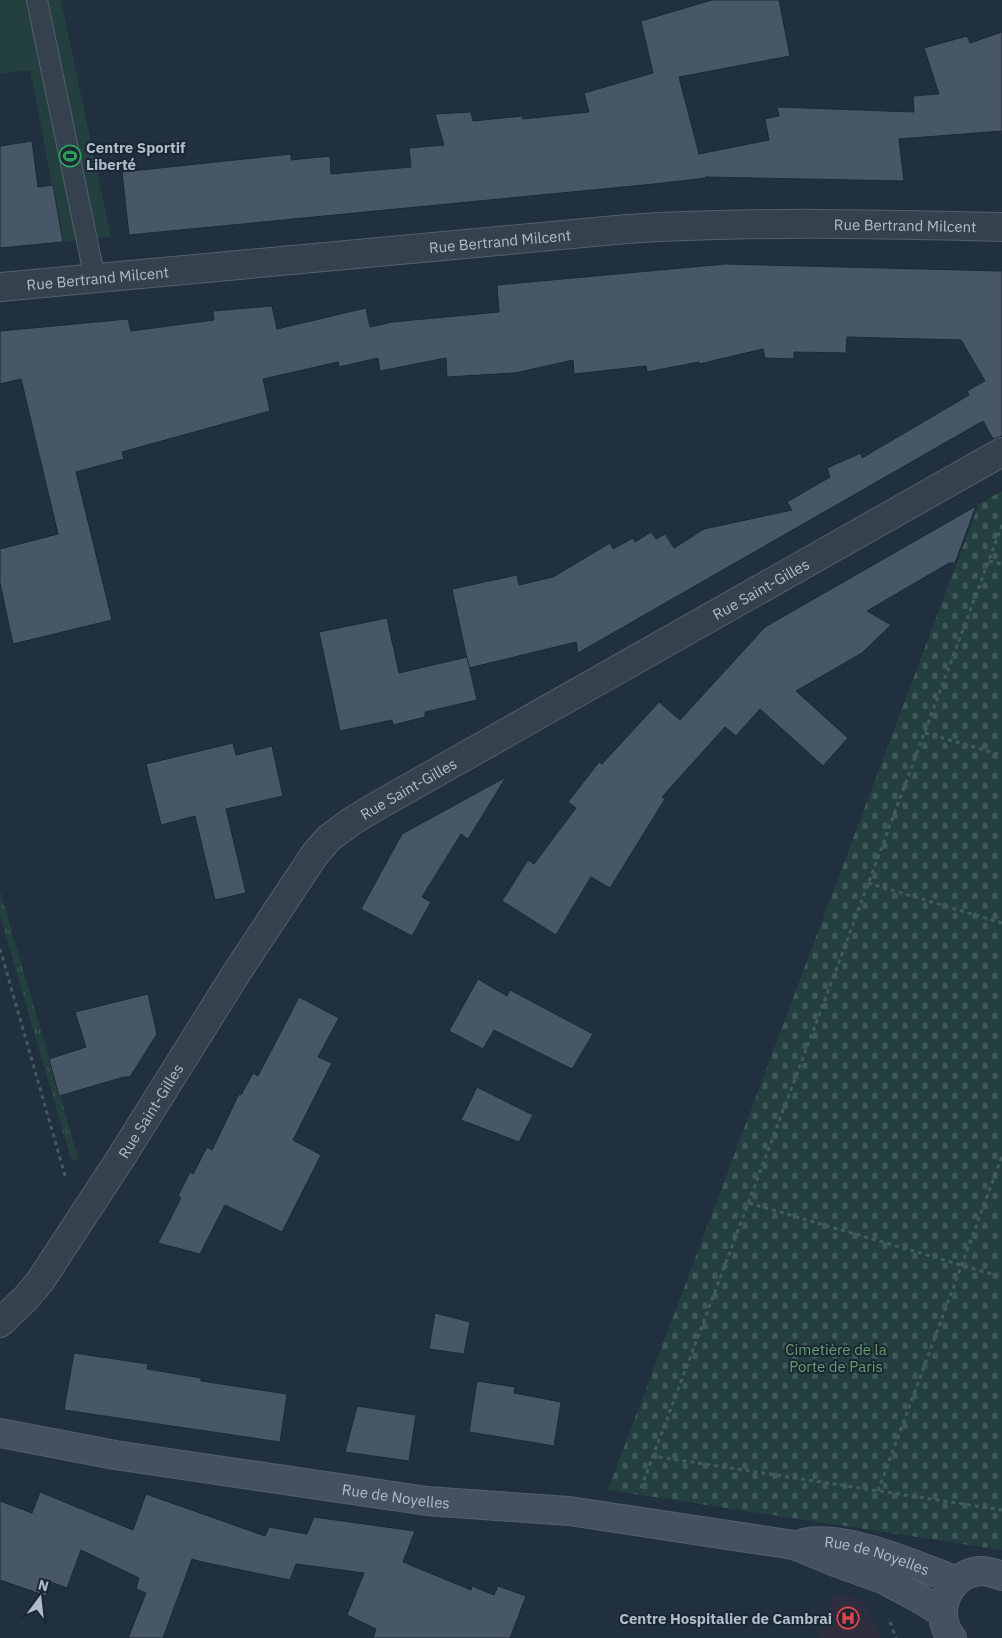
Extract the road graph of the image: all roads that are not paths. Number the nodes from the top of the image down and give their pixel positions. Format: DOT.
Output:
graph roads {
  1 [pos="37,0"];
  2 [pos="1002,227"];
  3 [pos="95,279"];
  4 [pos="0,287"];
  5 [pos="1002,452"];
  6 [pos="0,1323"];
  7 [pos="0,1433"];
  8 [pos="794,1545"];
  9 [pos="1002,1576"];
  10 [pos="957,1581"];
  11 [pos="942,1613"];
  12 [pos="952,1638"];
  1 -- 3 [label="lane"];
  2 -- 3 [label="street, Rue Bertrand Milcent"];
  3 -- 4 [label="street, Rue Bertrand Milcent"];
  5 -- 6 [label="street, Rue Saint-Gilles"];
  7 -- 8 [label="street, Rue de Noyelles"];
  8 -- 10 [label="street, Rue de Noyelles"];
  8 -- 11 [label="street, Rue de Noyelles"];
  9 -- 10 [label="street"];
  10 -- 11 [label="street"];
  11 -- 12 [label="street"];
}
